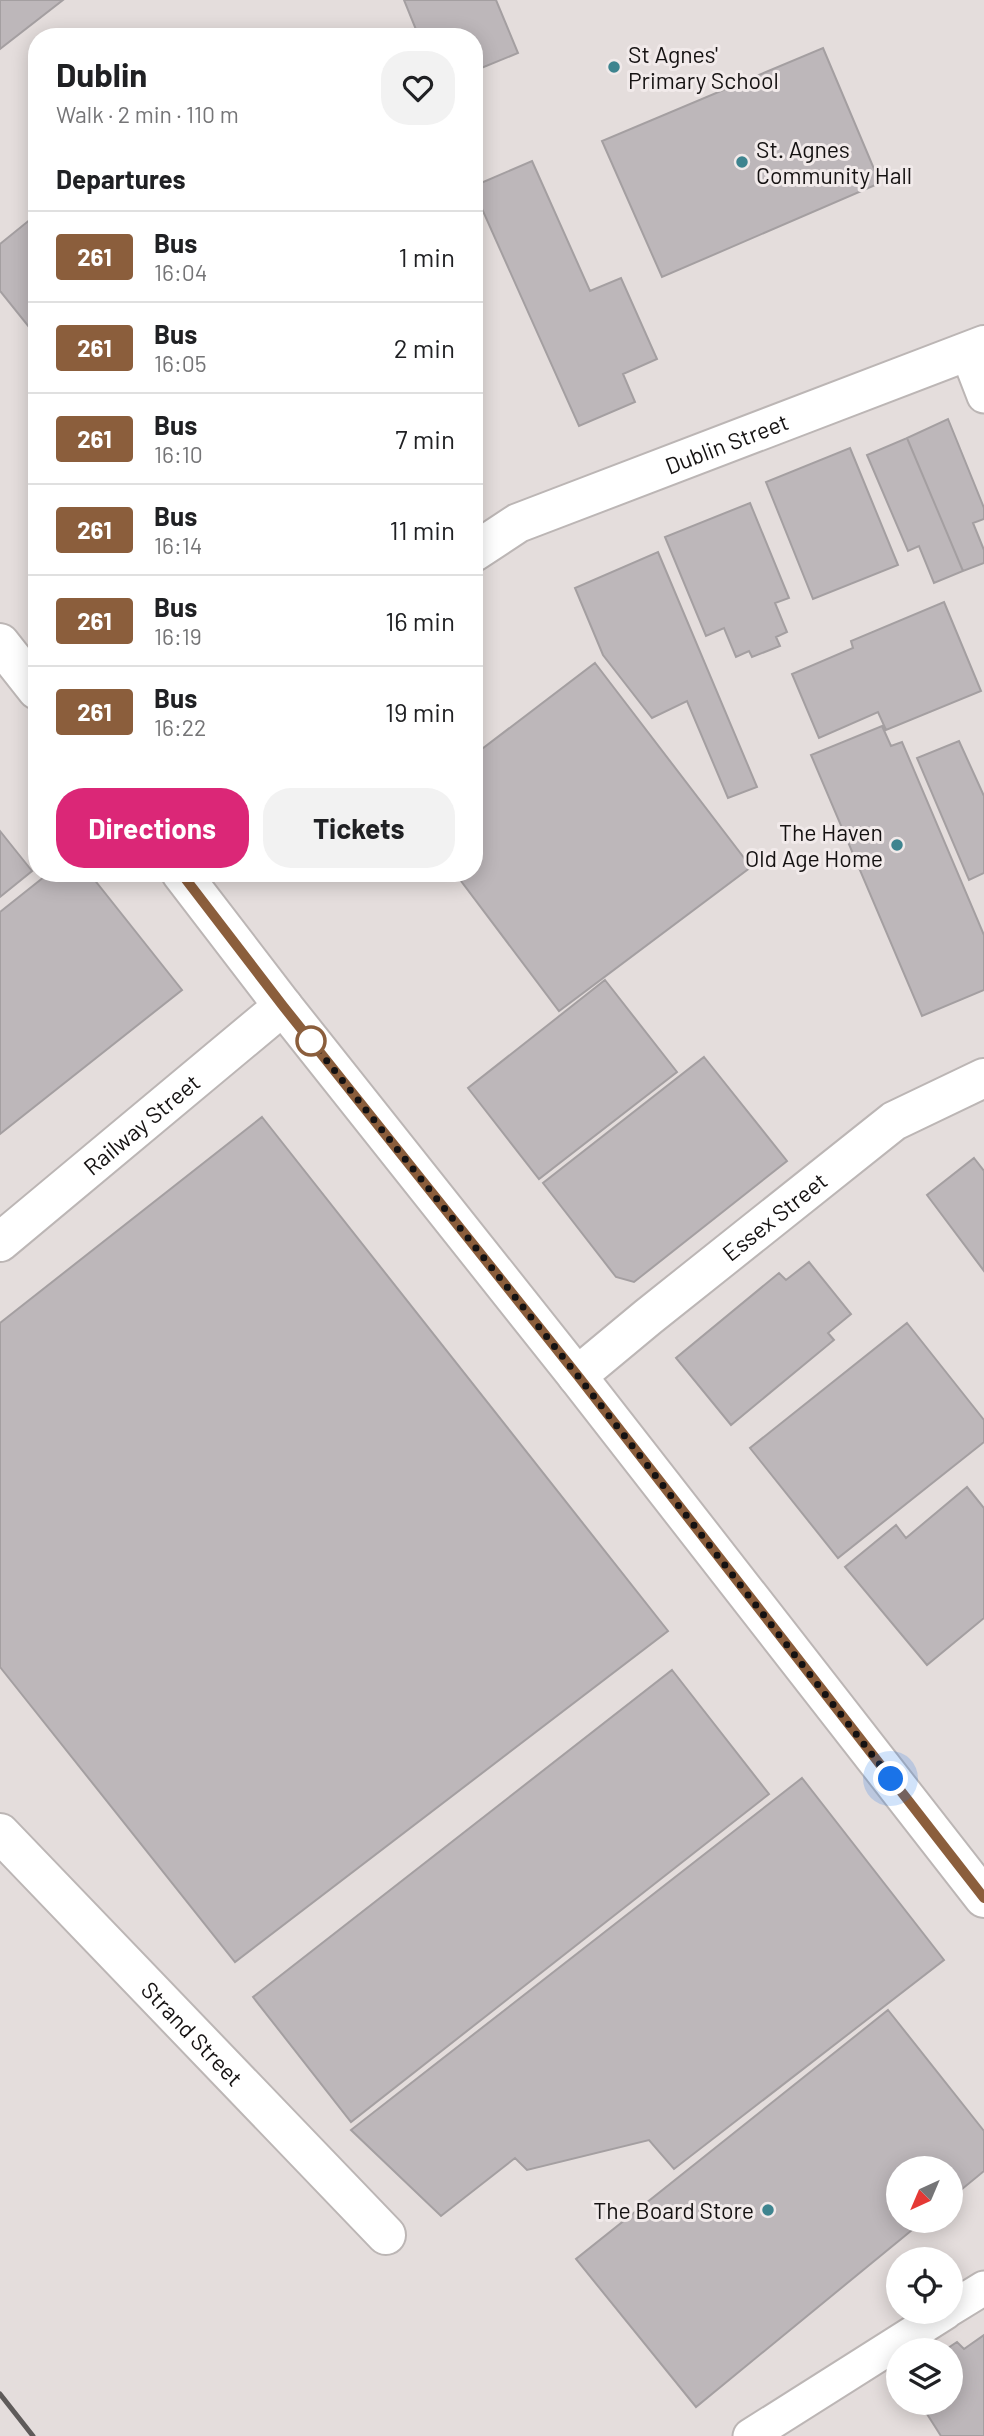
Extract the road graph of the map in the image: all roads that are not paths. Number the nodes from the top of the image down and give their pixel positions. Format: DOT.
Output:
graph roads {
  1 [pos="976,348"];
  2 [pos="984,396"];
  3 [pos="483,546"];
  4 [pos="0,643"];
  5 [pos="28,679"];
  6 [pos="188,882"];
  7 [pos="283,1006"];
  8 [pos="984,1078"];
  9 [pos="0,1242"];
  10 [pos="578,1376"];
  11 [pos="0,1833"];
  12 [pos="980,1887"];
  13 [pos="386,2235"];
  14 [pos="984,2288"];
  15 [pos="963,2301"];
  16 [pos="926,2324"];
  17 [pos="750,2436"];
  1 -- 2 [label="lane"];
  1 -- 3 [label="street, Dublin Street"];
  4 -- 5 [label="street"];
  6 -- 7 [label="street"];
  7 -- 9 [label="street, Railway Street"];
  7 -- 10 [label="street"];
  8 -- 10 [label="street, Essex Street"];
  10 -- 12 [label="street"];
  11 -- 13 [label="street, Strand Street"];
  14 -- 15 [label="lane"];
  16 -- 17 [label="lane"];
}
